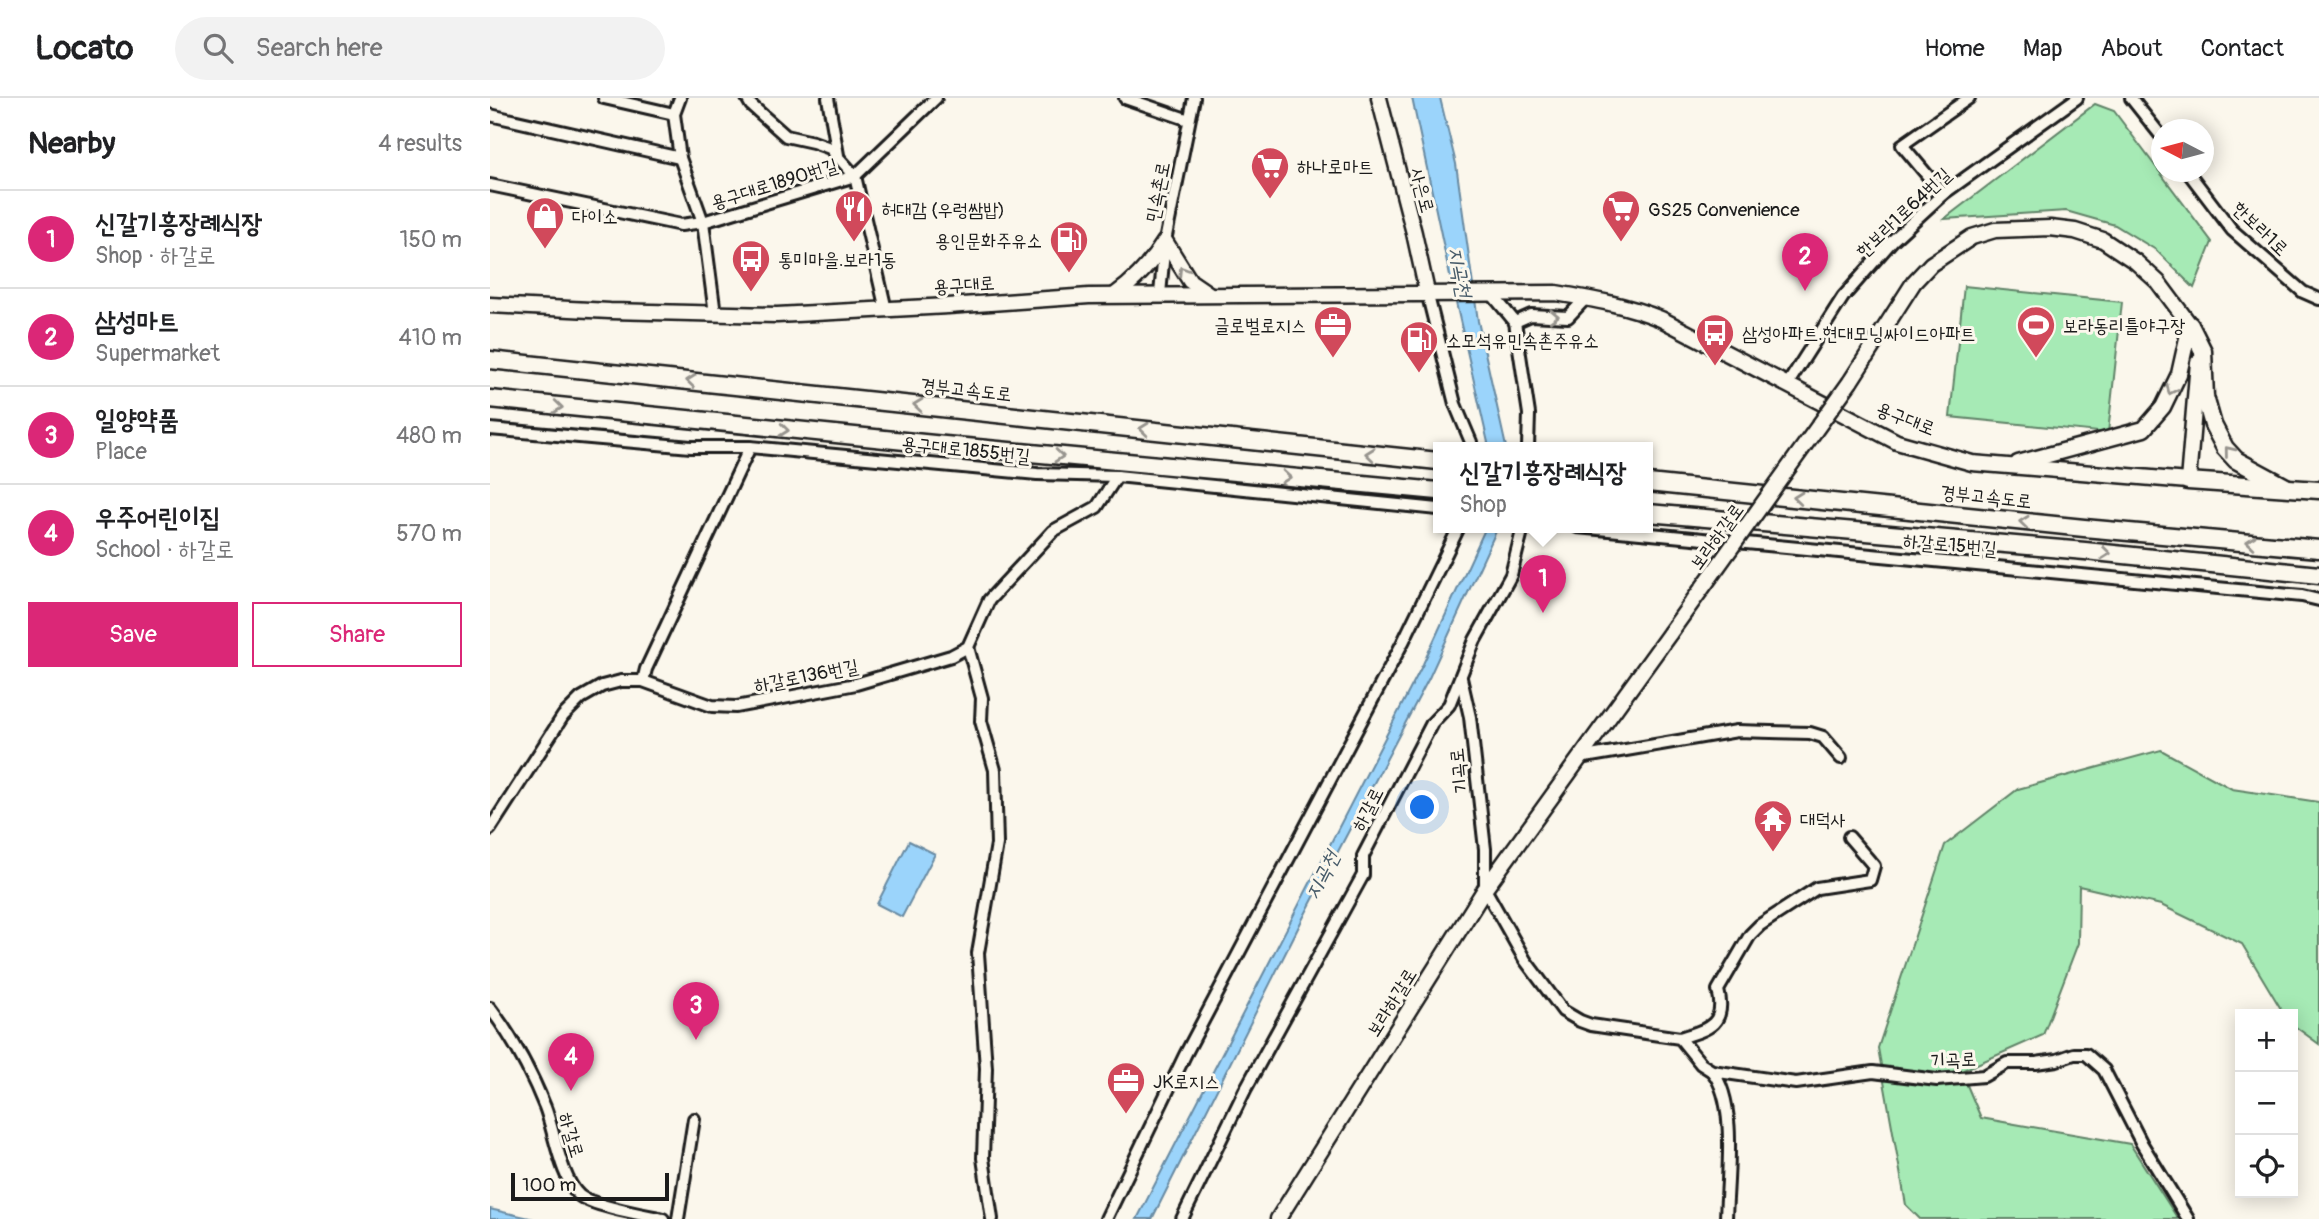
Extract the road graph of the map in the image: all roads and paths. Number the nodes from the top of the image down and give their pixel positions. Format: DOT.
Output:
graph roads {
  1 [pos="604,98"];
  2 [pos="680,98"];
  3 [pos="747,98"];
  4 [pos="828,98"];
  5 [pos="936,98"];
  6 [pos="1125,98"];
  7 [pos="1194,98"];
  8 [pos="1379,98"];
  9 [pos="1969,98"];
  10 [pos="2077,98"];
  11 [pos="2131,98"];
  12 [pos="674,114"];
  13 [pos="490,115"];
  14 [pos="1189,120"];
  15 [pos="2151,124"];
  16 [pos="680,158"];
  17 [pos="838,158"];
  18 [pos="855,176"];
  19 [pos="2196,182"];
  20 [pos="490,185"];
  21 [pos="1943,194"];
  22 [pos="703,222"];
  23 [pos="1165,241"];
  24 [pos="1434,293"];
  25 [pos="1498,293"];
  26 [pos="1160,294"];
  27 [pos="1209,294"];
  28 [pos="1115,295"];
  29 [pos="1586,298"];
  30 [pos="2319,299"];
  31 [pos="490,305"];
  32 [pos="886,310"];
  33 [pos="715,314"];
  34 [pos="1514,322"];
  35 [pos="2190,325"];
  36 [pos="490,360"];
  37 [pos="1787,385"];
  38 [pos="490,399"];
  39 [pos="490,429"];
  40 [pos="1471,442"];
  41 [pos="1528,442"];
  42 [pos="750,447"];
  43 [pos="1433,460"];
  44 [pos="2003,466"];
  45 [pos="1117,476"];
  46 [pos="2188,481"];
  47 [pos="1653,484"];
  48 [pos="2286,487"];
  49 [pos="2319,490"];
  50 [pos="1433,491"];
  51 [pos="1433,508"];
  52 [pos="1653,513"];
  53 [pos="1457,533"];
  54 [pos="1521,533"];
  55 [pos="1641,533"];
  56 [pos="2319,549"];
  57 [pos="2319,575"];
  58 [pos="2319,600"];
  59 [pos="968,647"];
  60 [pos="1461,678"];
  61 [pos="643,681"];
  62 [pos="1579,758"];
  63 [pos="1841,758"];
  64 [pos="490,829"];
  65 [pos="1849,837"];
  66 [pos="1485,888"];
  67 [pos="490,1008"];
  68 [pos="1680,1038"];
  69 [pos="1712,1071"];
  70 [pos="694,1119"];
  71 [pos="679,1216"];
  72 [pos="663,1219"];
  73 [pos="992,1219"];
  74 [pos="1106,1219"];
  75 [pos="1182,1219"];
  76 [pos="1278,1219"];
  77 [pos="1726,1219"];
  78 [pos="2188,1219"];
  1 -- 12 [label="street"];
  2 -- 12 [label="street"];
  3 -- 17 [label="street, 용구대로1890번길"];
  4 -- 17 [label="street, 용구대로1890번길"];
  5 -- 18 [label="street, 용구대로1890번길"];
  6 -- 14 [label="street"];
  7 -- 14 [label="street, 민속촌로"];
  8 -- 24 [label="main road, 사은로"];
  9 -- 21 [label="street"];
  10 -- 21 [label="street, 한보라1로64번길"];
  11 -- 15 [label="street"];
  12 -- 16 [label="street"];
  13 -- 16 [label="street"];
  14 -- 23 [label="street, 민속촌로"];
  16 -- 22 [label="street"];
  17 -- 18 [label="street, 용구대로1890번길"];
  18 -- 22 [label="street, 용구대로1890번길"];
  18 -- 32 [label="street, 용구대로1890번길"];
  19 -- 30 [label="street, 한보라1로"];
  20 -- 22 [label="street, 용구대로1890번길"];
  21 -- 37 [label="street, 한보라1로64번길"];
  22 -- 33 [label="street"];
  23 -- 26 [label="street, 민속촌로"];
  27 -- 23 [label="main road, one-way"];
  23 -- 28 [label="main road"];
  24 -- 25 [label="main road, 용구대로"];
  24 -- 27 [label="main road, 용구대로"];
  24 -- 40 [label="street"];
  25 -- 29 [label="main road, 용구대로"];
  25 -- 34 [label="street"];
  26 -- 27 [label="main road, 용구대로"];
  26 -- 28 [label="main road, 용구대로"];
  28 -- 32 [label="main road, 용구대로"];
  34 -- 29 [label="street, one-way"];
  29 -- 37 [label="main road, 용구대로"];
  31 -- 33 [label="main road, 용구대로"];
  32 -- 33 [label="main road, 용구대로"];
  34 -- 41 [label="street"];
  35 -- 44 [label="main road, one-way"];
  35 -- 46 [label="main road, 보라하갈로"];
  48 -- 35 [label="highway, one-way"];
  35 -- 62 [label="main road, 보라하갈로, bridge"];
  43 -- 36 [label="highway, 경부고속도로, one-way"];
  37 -- 44 [label="main road, 용구대로"];
  38 -- 50 [label="highway, one-way"];
  39 -- 42 [label="street, 용구대로1855번길"];
  42 -- 45 [label="street, 용구대로1855번길"];
  42 -- 61 [label="street"];
  44 -- 46 [label="main road, 용구대로"];
  45 -- 51 [label="street, 용구대로1855번길"];
  45 -- 59 [label="street"];
  46 -- 48 [label="highway, 용구대로"];
  56 -- 47 [label="highway, 경부고속도로, one-way"];
  48 -- 49 [label="highway, 용구대로"];
  52 -- 57 [label="highway, one-way"];
  53 -- 74 [label="street"];
  54 -- 60 [label="street, 하갈로"];
  55 -- 58 [label="street, 하갈로15번길"];
  59 -- 61 [label="street, 하갈로136번길"];
  59 -- 73 [label="street"];
  60 -- 66 [label="street, 기곡로"];
  60 -- 75 [label="street, 하갈로"];
  61 -- 64 [label="street, 하갈로136번길"];
  62 -- 63 [label="street"];
  62 -- 66 [label="main road, 보라하갈로"];
  65 -- 68 [label="street, 기곡로"];
  66 -- 68 [label="street, 기곡로"];
  66 -- 76 [label="main road, 보라하갈로"];
  67 -- 72 [label="street, 하갈로"];
  68 -- 69 [label="street"];
  69 -- 77 [label="street"];
  69 -- 78 [label="street, 기곡로"];
  70 -- 71 [label="street"];
}
